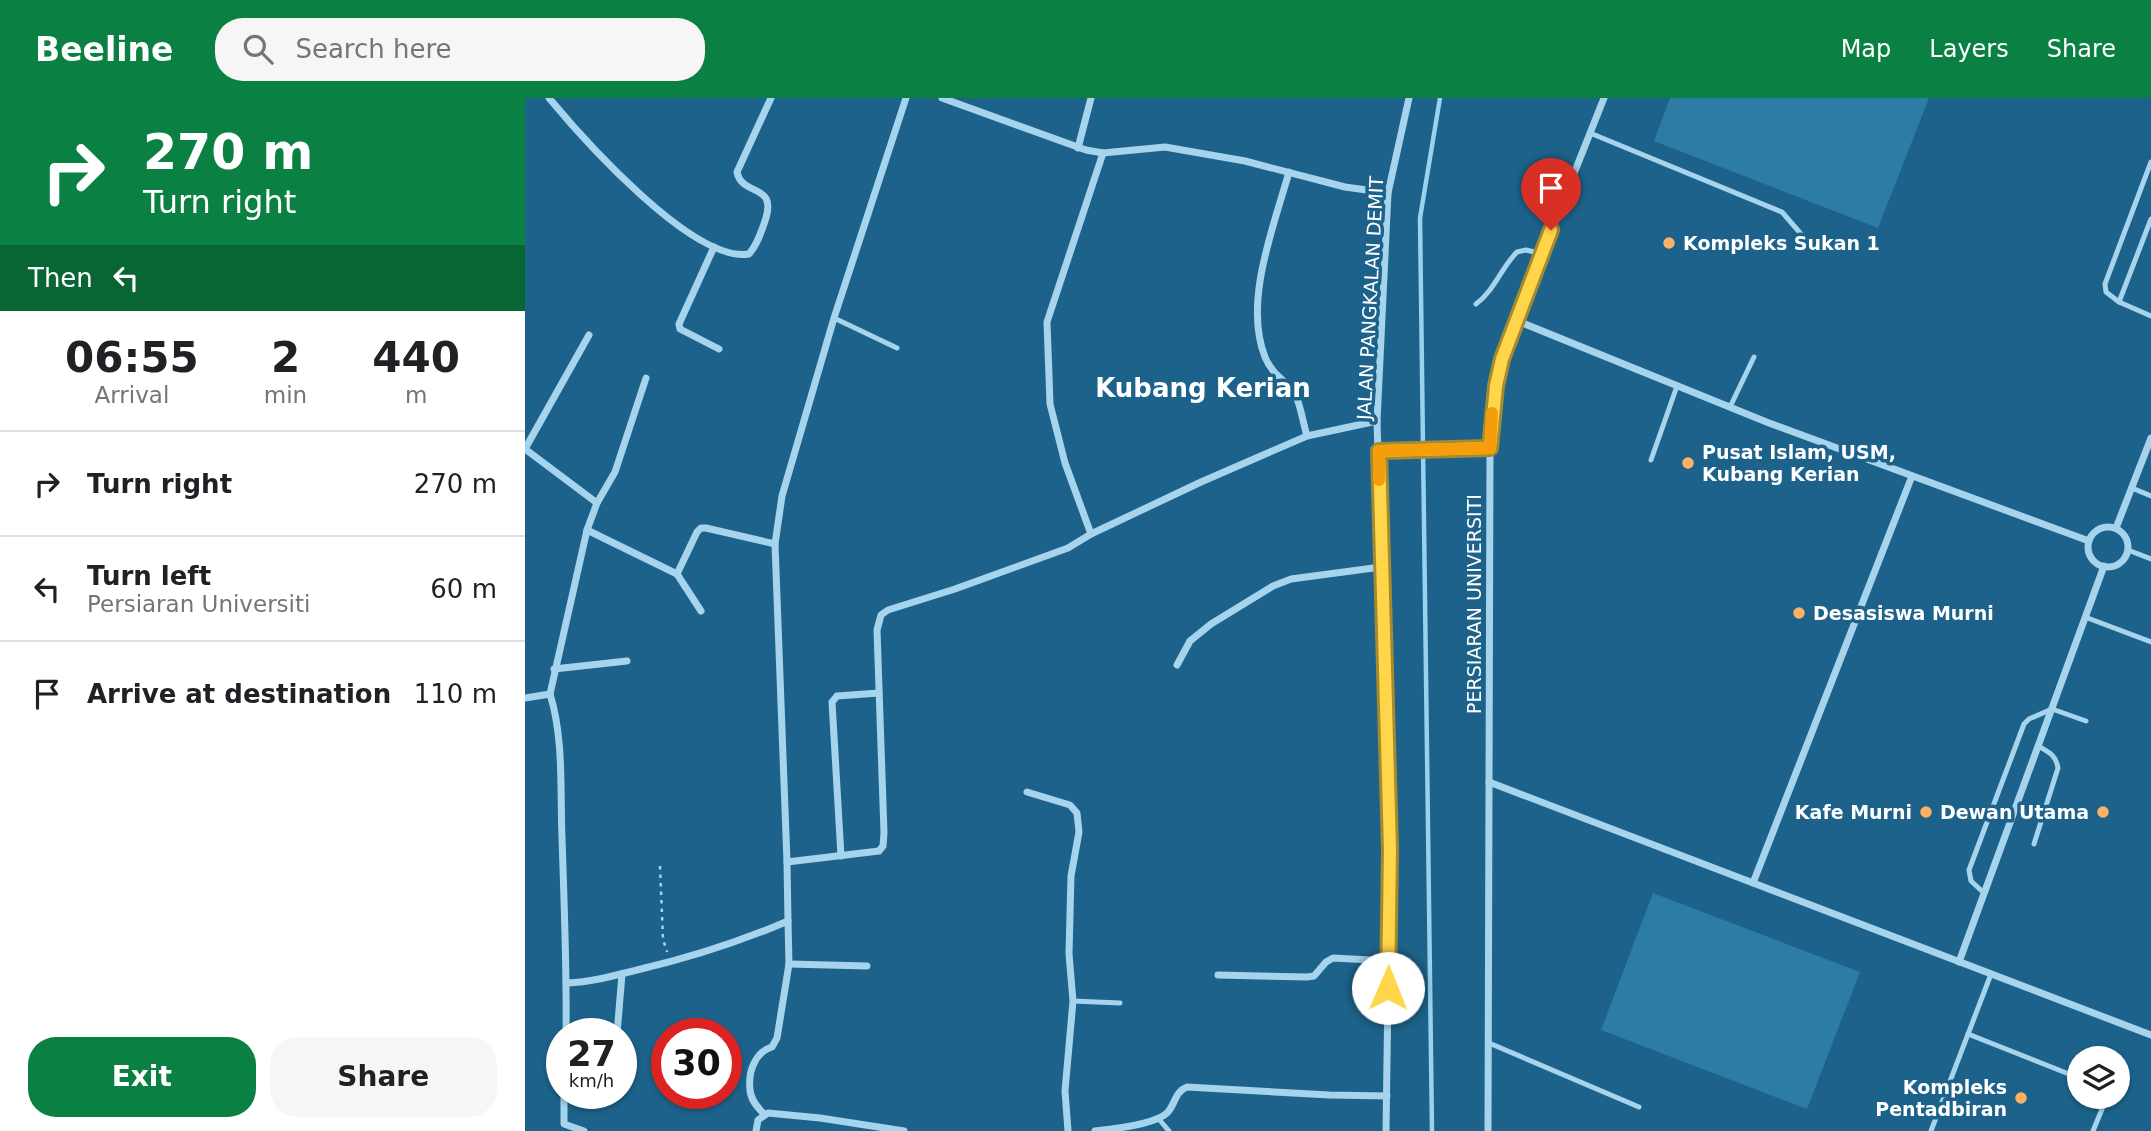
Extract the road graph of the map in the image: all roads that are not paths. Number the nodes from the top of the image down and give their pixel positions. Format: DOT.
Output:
graph roads {
  1 [pos="549,98"];
  2 [pos="771,98"];
  3 [pos="906,98"];
  4 [pos="942,98"];
  5 [pos="1091,98"];
  6 [pos="1409,98"];
  7 [pos="1604,98"];
  8 [pos="1590,133"];
  9 [pos="1078,148"];
  10 [pos="1103,153"];
  11 [pos="2151,162"];
  12 [pos="1289,172"];
  13 [pos="1388,193"];
  14 [pos="2151,219"];
  15 [pos="1801,234"];
  16 [pos="714,247"];
  17 [pos="1542,254"];
  18 [pos="2119,302"];
  19 [pos="1476,304"];
  20 [pos="2151,316"];
  21 [pos="834,318"];
  22 [pos="1515,320"];
  23 [pos="589,335"];
  24 [pos="897,348"];
  25 [pos="719,349"];
  26 [pos="1754,357"];
  27 [pos="646,378"];
  28 [pos="1677,386"];
  29 [pos="1730,407"];
  30 [pos="1377,421"];
  31 [pos="1307,436"];
  32 [pos="2151,438"];
  33 [pos="1490,448"];
  34 [pos="525,449"];
  35 [pos="2149,449"];
  36 [pos="1379,451"];
  37 [pos="1651,460"];
  38 [pos="1912,476"];
  39 [pos="2132,488"];
  40 [pos="2151,496"];
  41 [pos="597,503"];
  42 [pos="2116,528"];
  43 [pos="587,530"];
  44 [pos="1091,534"];
  45 [pos="2089,541"];
  46 [pos="775,544"];
  47 [pos="2128,550"];
  48 [pos="2151,559"];
  49 [pos="2103,566"];
  50 [pos="1381,567"];
  51 [pos="677,574"];
  52 [pos="701,611"];
  53 [pos="2085,617"];
  54 [pos="2151,642"];
  55 [pos="627,661"];
  56 [pos="1177,665"];
  57 [pos="554,669"];
  58 [pos="879,693"];
  59 [pos="550,694"];
  60 [pos="525,698"];
  61 [pos="2052,709"];
  62 [pos="2085,721"];
  63 [pos="2038,746"];
  64 [pos="1489,782"];
  65 [pos="1027,792"];
  66 [pos="2034,844"];
  67 [pos="841,856"];
  68 [pos="787,862"];
  69 [pos="1753,883"];
  70 [pos="1984,893"];
  71 [pos="788,921"];
  72 [pos="1389,961"];
  73 [pos="1959,962"];
  74 [pos="789,964"];
  75 [pos="867,966"];
  76 [pos="622,974"];
  77 [pos="1991,974"];
  78 [pos="1218,975"];
  79 [pos="567,983"];
  80 [pos="1073,1001"];
  81 [pos="1120,1003"];
  82 [pos="566,1018"];
  83 [pos="618,1018"];
  84 [pos="1968,1034"];
  85 [pos="2151,1035"];
  86 [pos="1489,1043"];
  87 [pos="2067,1073"];
  88 [pos="1387,1096"];
  89 [pos="1639,1107"];
  90 [pos="564,1109"];
  91 [pos="2102,1109"];
  92 [pos="764,1114"];
  93 [pos="1158,1118"];
  94 [pos="563,1128"];
  95 [pos="584,1131"];
  96 [pos="755,1131"];
  97 [pos="904,1131"];
  98 [pos="1068,1131"];
  99 [pos="1095,1131"];
  100 [pos="1169,1131"];
  101 [pos="1385,1131"];
  102 [pos="1488,1131"];
  103 [pos="1931,1131"];
  104 [pos="2093,1131"];
  1 -- 16 [label="street"];
  2 -- 16 [label="street"];
  3 -- 21 [label="street"];
  4 -- 9 [label="street"];
  5 -- 9 [label="street"];
  6 -- 13 [label="street, JALAN PANGKALAN DEMIT"];
  7 -- 8 [label="street, PERSIARAN UNIVERSITI"];
  8 -- 15 [label="lane"];
  8 -- 17 [label="street, PERSIARAN UNIVERSITI"];
  9 -- 10 [label="street"];
  10 -- 12 [label="street"];
  10 -- 44 [label="street"];
  11 -- 18 [label="lane"];
  12 -- 13 [label="street"];
  12 -- 31 [label="street"];
  13 -- 30 [label="street, JALAN PANGKALAN DEMIT"];
  14 -- 18 [label="lane"];
  16 -- 25 [label="street"];
  17 -- 19 [label="lane"];
  17 -- 22 [label="street, PERSIARAN UNIVERSITI"];
  18 -- 20 [label="lane"];
  21 -- 24 [label="lane"];
  21 -- 46 [label="street"];
  22 -- 28 [label="street"];
  22 -- 33 [label="street, PERSIARAN UNIVERSITI"];
  23 -- 34 [label="street"];
  26 -- 29 [label="lane"];
  27 -- 41 [label="street"];
  28 -- 29 [label="street"];
  28 -- 37 [label="lane"];
  29 -- 38 [label="street"];
  30 -- 31 [label="street"];
  30 -- 36 [label="street, JALAN PANGKALAN DEMIT"];
  31 -- 44 [label="street"];
  32 -- 35 [label="street"];
  33 -- 36 [label="street"];
  33 -- 64 [label="street, PERSIARAN UNIVERSITI"];
  34 -- 41 [label="street"];
  35 -- 39 [label="street"];
  36 -- 50 [label="street, JALAN PANGKALAN DEMIT"];
  38 -- 45 [label="street"];
  38 -- 69 [label="street"];
  39 -- 40 [label="lane"];
  39 -- 42 [label="street"];
  41 -- 43 [label="street"];
  42 -- 45 [label="street"];
  42 -- 47 [label="street"];
  43 -- 51 [label="street"];
  43 -- 57 [label="street"];
  44 -- 58 [label="street"];
  45 -- 49 [label="street"];
  46 -- 51 [label="street"];
  46 -- 68 [label="street"];
  47 -- 48 [label="lane"];
  47 -- 49 [label="street"];
  49 -- 53 [label="street"];
  50 -- 56 [label="street"];
  50 -- 72 [label="street, JALAN PANGKALAN DEMIT"];
  51 -- 52 [label="street"];
  53 -- 54 [label="lane"];
  53 -- 61 [label="street"];
  55 -- 57 [label="street"];
  57 -- 59 [label="street"];
  58 -- 67 [label="street"];
  58 -- 67 [label="street"];
  59 -- 60 [label="street"];
  59 -- 79 [label="street"];
  61 -- 62 [label="lane"];
  61 -- 63 [label="street"];
  61 -- 70 [label="lane"];
  63 -- 66 [label="lane"];
  63 -- 70 [label="street"];
  64 -- 69 [label="street"];
  64 -- 86 [label="street, PERSIARAN UNIVERSITI"];
  65 -- 80 [label="street"];
  67 -- 68 [label="street"];
  68 -- 71 [label="street"];
  69 -- 73 [label="street"];
  70 -- 73 [label="street"];
  71 -- 74 [label="street"];
  71 -- 76 [label="street"];
  72 -- 78 [label="street"];
  72 -- 88 [label="street, JALAN PANGKALAN DEMIT"];
  73 -- 77 [label="street"];
  74 -- 75 [label="street"];
  74 -- 92 [label="street"];
  76 -- 79 [label="street"];
  76 -- 83 [label="street"];
  77 -- 84 [label="lane"];
  77 -- 85 [label="street"];
  79 -- 82 [label="street"];
  80 -- 81 [label="lane"];
  80 -- 98 [label="street"];
  84 -- 87 [label="lane"];
  84 -- 103 [label="lane"];
  86 -- 89 [label="lane"];
  86 -- 102 [label="street, PERSIARAN UNIVERSITI"];
  88 -- 93 [label="street"];
  88 -- 101 [label="street, JALAN PANGKALAN DEMIT"];
  90 -- 94 [label="street"];
  91 -- 104 [label="lane"];
  92 -- 96 [label="street"];
  92 -- 97 [label="street"];
  93 -- 99 [label="street"];
  93 -- 100 [label="lane"];
  94 -- 95 [label="street"];
}
